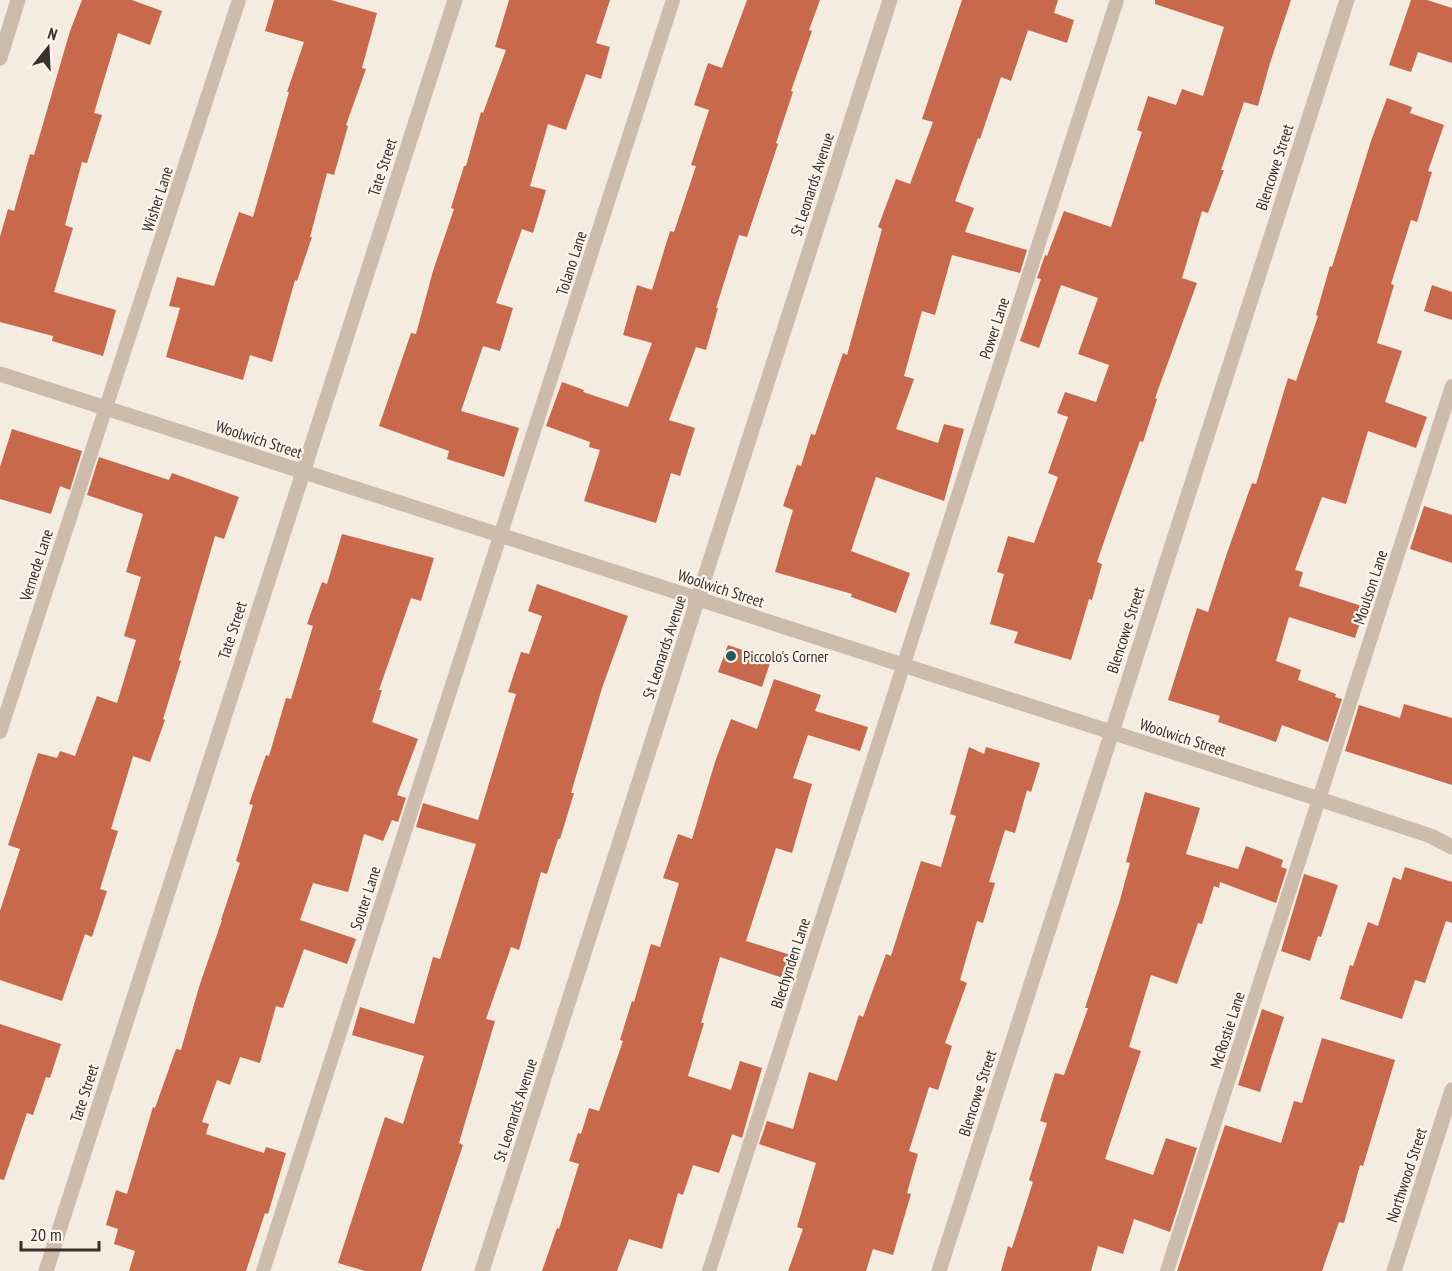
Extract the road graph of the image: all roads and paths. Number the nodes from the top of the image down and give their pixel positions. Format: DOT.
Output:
graph roads {
  1 [pos="18,0"];
  2 [pos="239,0"];
  3 [pos="455,0"];
  4 [pos="673,0"];
  5 [pos="890,0"];
  6 [pos="1117,0"];
  7 [pos="1347,0"];
  8 [pos="0,58"];
  9 [pos="0,374"];
  10 [pos="1452,386"];
  11 [pos="105,408"];
  12 [pos="302,472"];
  13 [pos="499,536"];
  14 [pos="698,600"];
  15 [pos="903,666"];
  16 [pos="0,732"];
  17 [pos="1110,733"];
  18 [pos="1319,799"];
  19 [pos="1431,836"];
  20 [pos="1452,837"];
  21 [pos="1452,847"];
  22 [pos="1452,1090"];
  23 [pos="46,1271"];
  24 [pos="263,1271"];
  25 [pos="482,1271"];
  26 [pos="709,1271"];
  27 [pos="939,1271"];
  28 [pos="1167,1271"];
  29 [pos="1394,1271"];
  1 -- 8 [label="street"];
  2 -- 11 [label="lane, Wisher Lane"];
  3 -- 12 [label="street, Tate Street"];
  4 -- 13 [label="lane, Tolano Lane"];
  5 -- 14 [label="street, St Leonards Avenue"];
  6 -- 15 [label="lane, Power Lane"];
  7 -- 17 [label="street, Blencowe Street"];
  9 -- 11 [label="street, Woolwich Street"];
  10 -- 18 [label="lane, Moulson Lane"];
  11 -- 12 [label="street, Woolwich Street"];
  11 -- 16 [label="lane, Vernede Lane"];
  12 -- 13 [label="street, Woolwich Street"];
  12 -- 23 [label="street, Tate Street"];
  13 -- 14 [label="street, Woolwich Street"];
  13 -- 24 [label="lane, Souter Lane"];
  14 -- 15 [label="street, Woolwich Street"];
  14 -- 25 [label="street, St Leonards Avenue"];
  15 -- 17 [label="street, Woolwich Street"];
  15 -- 26 [label="lane, Blechynden Lane"];
  17 -- 18 [label="street, Woolwich Street"];
  17 -- 27 [label="street, Blencowe Street"];
  18 -- 19 [label="street, Woolwich Street"];
  18 -- 28 [label="lane, McRostie Lane"];
  19 -- 20 [label="street, Woolwich Street"];
  19 -- 21 [label="street, Woolwich Street"];
  22 -- 29 [label="street, Northwood Street"];
}
